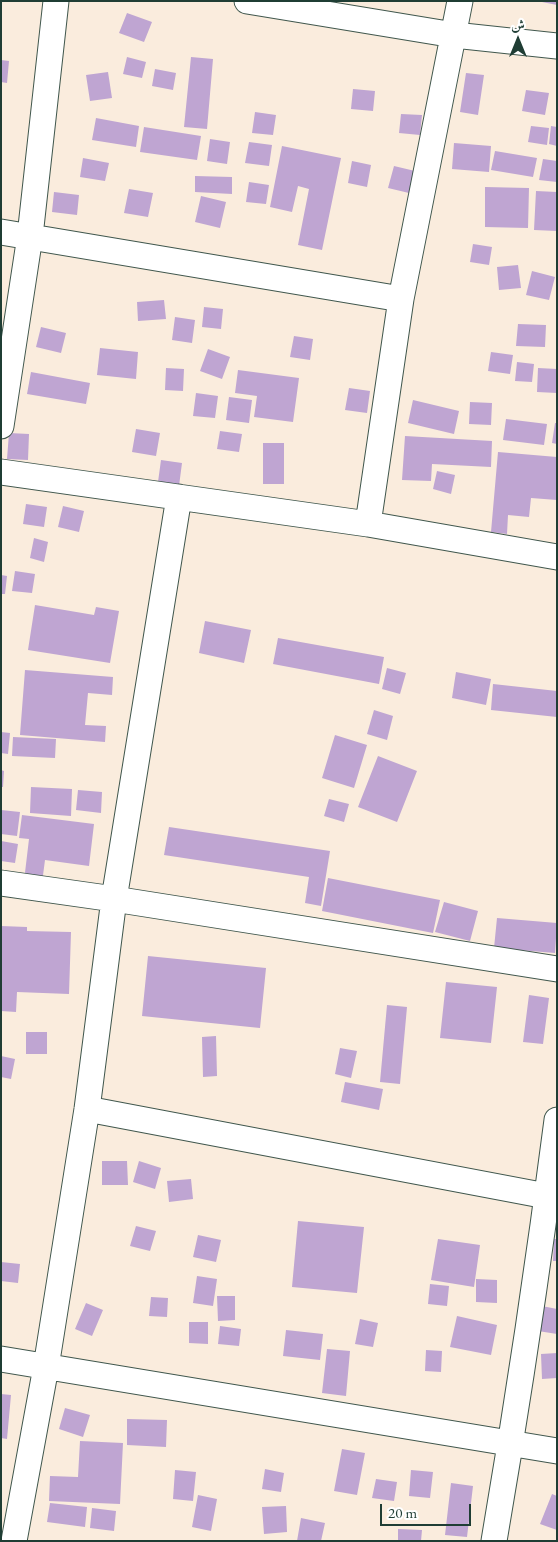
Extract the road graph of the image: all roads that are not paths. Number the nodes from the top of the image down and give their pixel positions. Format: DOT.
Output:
graph roads {
  1 [pos="56,1"];
  2 [pos="247,1"];
  3 [pos="460,1"];
  4 [pos="454,35"];
  5 [pos="557,46"];
  6 [pos="1,232"];
  7 [pos="30,236"];
  8 [pos="401,299"];
  9 [pos="1,426"];
  10 [pos="1,472"];
  11 [pos="179,497"];
  12 [pos="368,524"];
  13 [pos="557,557"];
  14 [pos="1,883"];
  15 [pos="114,899"];
  16 [pos="557,969"];
  17 [pos="87,1109"];
  18 [pos="557,1120"];
  19 [pos="552,1197"];
  20 [pos="1,1359"];
  21 [pos="46,1367"];
  22 [pos="511,1445"];
  23 [pos="557,1452"];
  24 [pos="14,1541"];
  25 [pos="494,1541"];
  1 -- 7 [label="street"];
  2 -- 4 [label="street"];
  3 -- 4 [label="street"];
  4 -- 5 [label="street"];
  4 -- 8 [label="street"];
  6 -- 7 [label="street"];
  7 -- 8 [label="street"];
  7 -- 9 [label="street"];
  8 -- 12 [label="street"];
  10 -- 11 [label="street"];
  11 -- 12 [label="street"];
  11 -- 15 [label="street"];
  12 -- 13 [label="street"];
  14 -- 15 [label="street"];
  15 -- 16 [label="street"];
  15 -- 17 [label="street"];
  17 -- 19 [label="street"];
  17 -- 21 [label="street"];
  18 -- 19 [label="street"];
  19 -- 22 [label="street"];
  20 -- 21 [label="street"];
  21 -- 22 [label="street"];
  21 -- 24 [label="street"];
  22 -- 23 [label="street"];
  22 -- 25 [label="street"];
}
